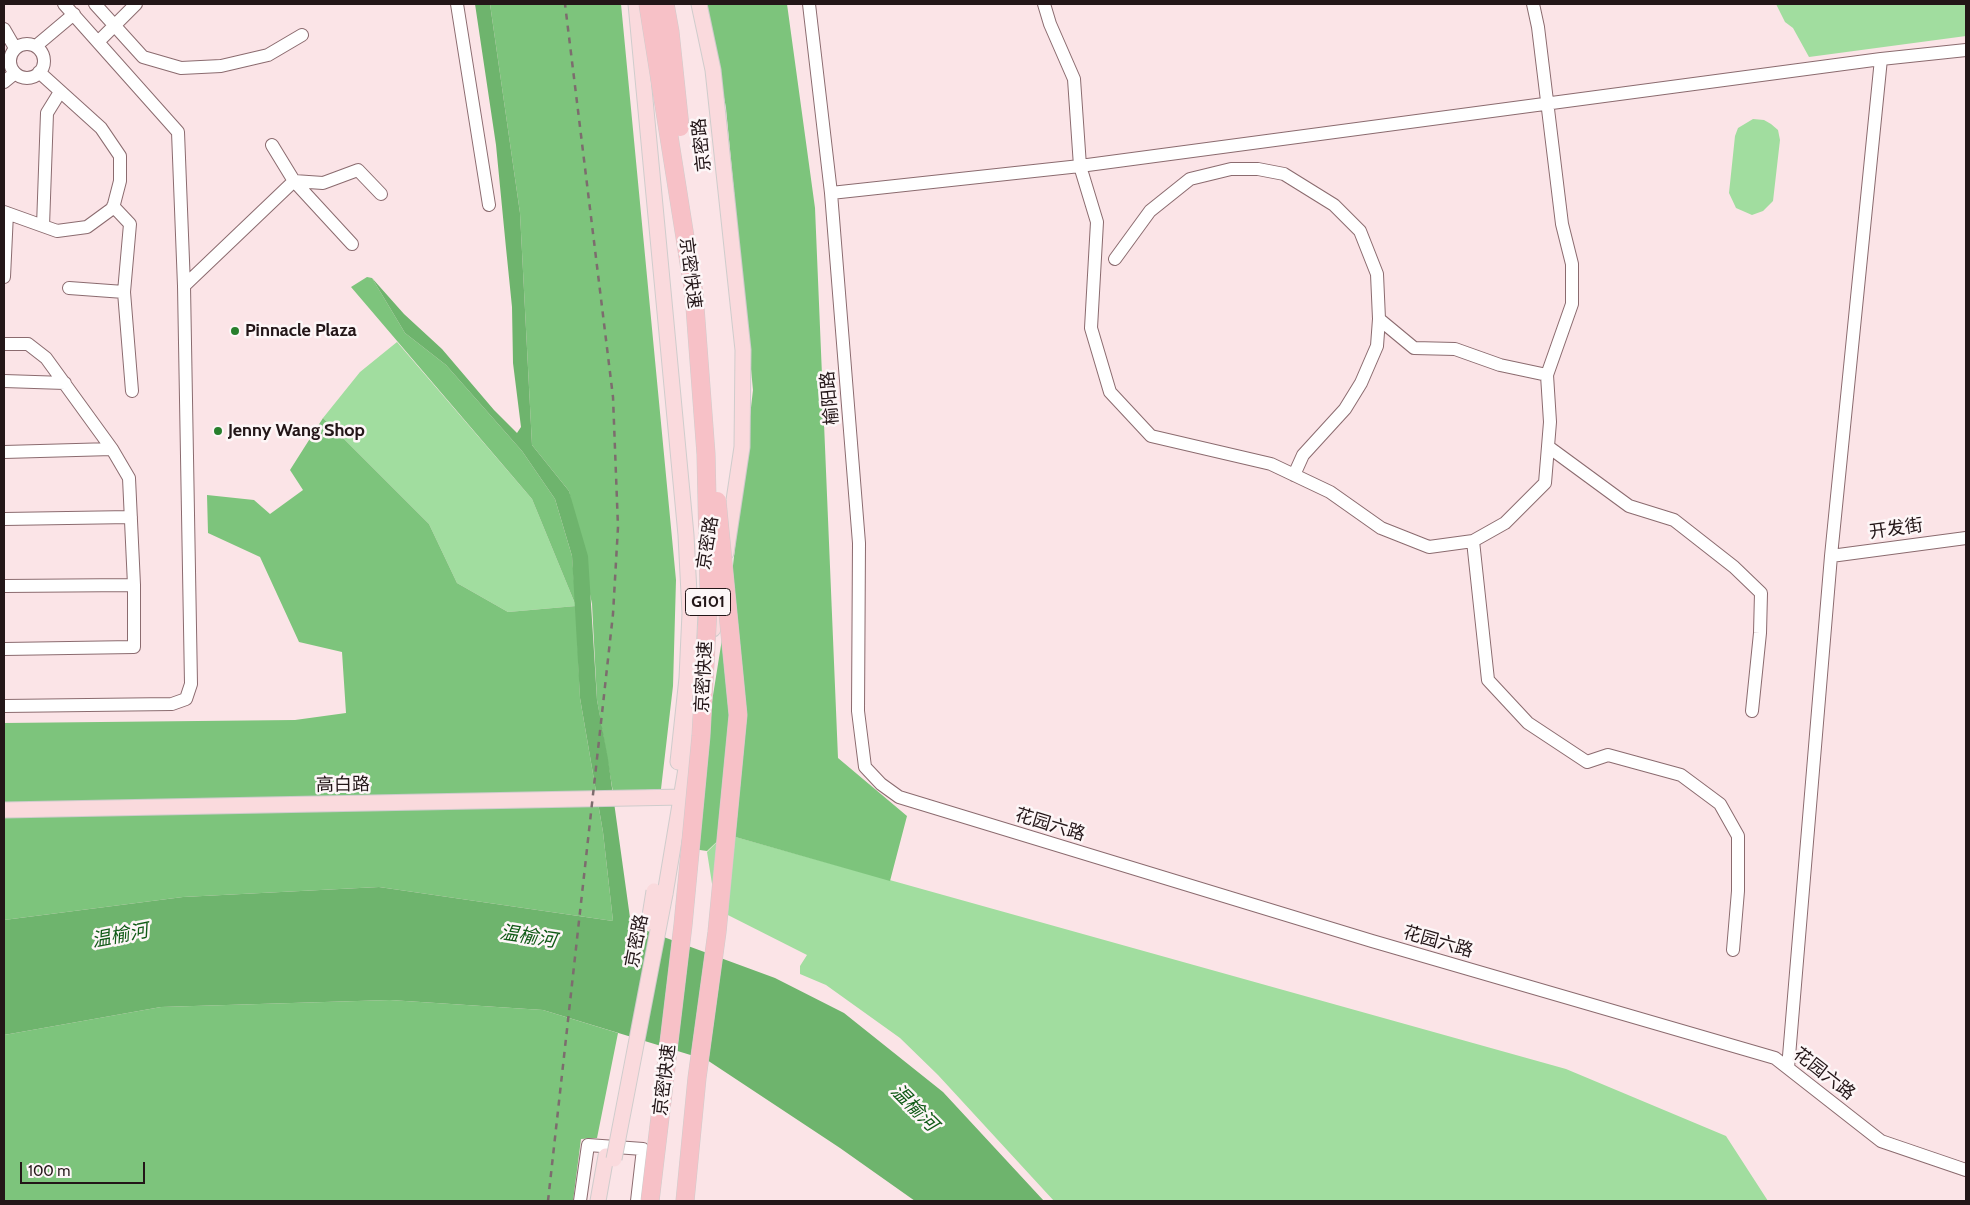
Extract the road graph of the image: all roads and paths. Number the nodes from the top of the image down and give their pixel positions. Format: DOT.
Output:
graph roads {
  1 [pos="64,4"];
  2 [pos="95,4"];
  3 [pos="124,4"];
  4 [pos="136,4"];
  5 [pos="457,4"];
  6 [pos="636,4"];
  7 [pos="648,4"];
  8 [pos="665,4"];
  9 [pos="699,4"];
  10 [pos="809,4"];
  11 [pos="1044,4"];
  12 [pos="1533,4"];
  13 [pos="76,16"];
  14 [pos="112,22"];
  15 [pos="4,29"];
  16 [pos="302,35"];
  17 [pos="95,38"];
  18 [pos="15,48"];
  19 [pos="38,48"];
  20 [pos="1966,50"];
  21 [pos="1881,59"];
  22 [pos="39,72"];
  23 [pos="15,73"];
  24 [pos="4,82"];
  25 [pos="60,92"];
  26 [pos="1546,103"];
  27 [pos="272,145"];
  28 [pos="1080,166"];
  29 [pos="294,181"];
  30 [pos="831,193"];
  31 [pos="381,194"];
  32 [pos="489,204"];
  33 [pos="113,206"];
  34 [pos="5,212"];
  35 [pos="43,226"];
  36 [pos="352,244"];
  37 [pos="1115,259"];
  38 [pos="4,276"];
  39 [pos="184,286"];
  40 [pos="69,288"];
  41 [pos="124,292"];
  42 [pos="1379,319"];
  43 [pos="4,344"];
  44 [pos="1547,375"];
  45 [pos="4,381"];
  46 [pos="65,383"];
  47 [pos="132,391"];
  48 [pos="1550,448"];
  49 [pos="112,450"];
  50 [pos="4,452"];
  51 [pos="1294,475"];
  52 [pos="131,518"];
  53 [pos="4,519"];
  54 [pos="1966,538"];
  55 [pos="1472,541"];
  56 [pos="1831,556"];
  57 [pos="134,585"];
  58 [pos="4,586"];
  59 [pos="4,649"];
  60 [pos="4,706"];
  61 [pos="1752,712"];
  62 [pos="881,784"];
  63 [pos="678,797"];
  64 [pos="4,810"];
  65 [pos="1733,950"];
  66 [pos="1788,1068"];
  67 [pos="610,1158"];
  68 [pos="1966,1170"];
  69 [pos="580,1201"];
  70 [pos="598,1201"];
  71 [pos="607,1201"];
  72 [pos="637,1201"];
  73 [pos="650,1201"];
  74 [pos="685,1201"];
  1 -- 13 [label="street"];
  2 -- 14 [label="street"];
  3 -- 14 [label="street"];
  4 -- 14 [label="street"];
  5 -- 32 [label="street"];
  6 -- 63 [label="main road, 京密路 / G101"];
  7 -- 73 [label="highway, 京密快速 / G101, bridge"];
  8 -- 74 [label="highway, 京密快速 / G101, bridge"];
  9 -- 63 [label="main road, 京密路 / G101"];
  10 -- 30 [label="street, 榆阳路"];
  11 -- 28 [label="street"];
  12 -- 26 [label="street"];
  13 -- 17 [label="street"];
  13 -- 19 [label="street"];
  14 -- 16 [label="street"];
  14 -- 17 [label="street"];
  15 -- 18 [label="street"];
  17 -- 39 [label="street"];
  18 -- 19 [label="street"];
  18 -- 23 [label="street"];
  19 -- 22 [label="street"];
  20 -- 21 [label="street"];
  21 -- 26 [label="street"];
  21 -- 56 [label="street"];
  22 -- 23 [label="street"];
  22 -- 25 [label="street"];
  23 -- 24 [label="street"];
  25 -- 33 [label="street"];
  25 -- 35 [label="street"];
  26 -- 28 [label="street"];
  26 -- 44 [label="street"];
  27 -- 29 [label="street"];
  28 -- 30 [label="street"];
  28 -- 51 [label="street"];
  29 -- 31 [label="street"];
  29 -- 36 [label="street"];
  29 -- 39 [label="street"];
  30 -- 62 [label="street, 榆阳路"];
  33 -- 35 [label="street"];
  33 -- 41 [label="street"];
  34 -- 35 [label="street"];
  34 -- 38 [label="street"];
  37 -- 42 [label="street"];
  39 -- 60 [label="street"];
  40 -- 41 [label="street"];
  41 -- 47 [label="street"];
  42 -- 44 [label="street"];
  42 -- 51 [label="street"];
  43 -- 46 [label="street"];
  44 -- 55 [label="street"];
  45 -- 46 [label="street"];
  46 -- 49 [label="street"];
  48 -- 61 [label="street"];
  49 -- 50 [label="street"];
  49 -- 52 [label="street"];
  51 -- 55 [label="street"];
  52 -- 53 [label="street"];
  52 -- 57 [label="street"];
  54 -- 56 [label="street, 开发街"];
  55 -- 65 [label="street"];
  56 -- 66 [label="street"];
  57 -- 58 [label="street"];
  57 -- 59 [label="street"];
  62 -- 66 [label="street, 花园六路"];
  63 -- 64 [label="main road, 高白路"];
  63 -- 67 [label="main road, 京密路 / G101, bridge"];
  66 -- 68 [label="street, 花园六路"];
  67 -- 70 [label="main road, 京密路 / G101"];
  67 -- 71 [label="main road, 京密路 / G101"];
  69 -- 72 [label="street"];
}
